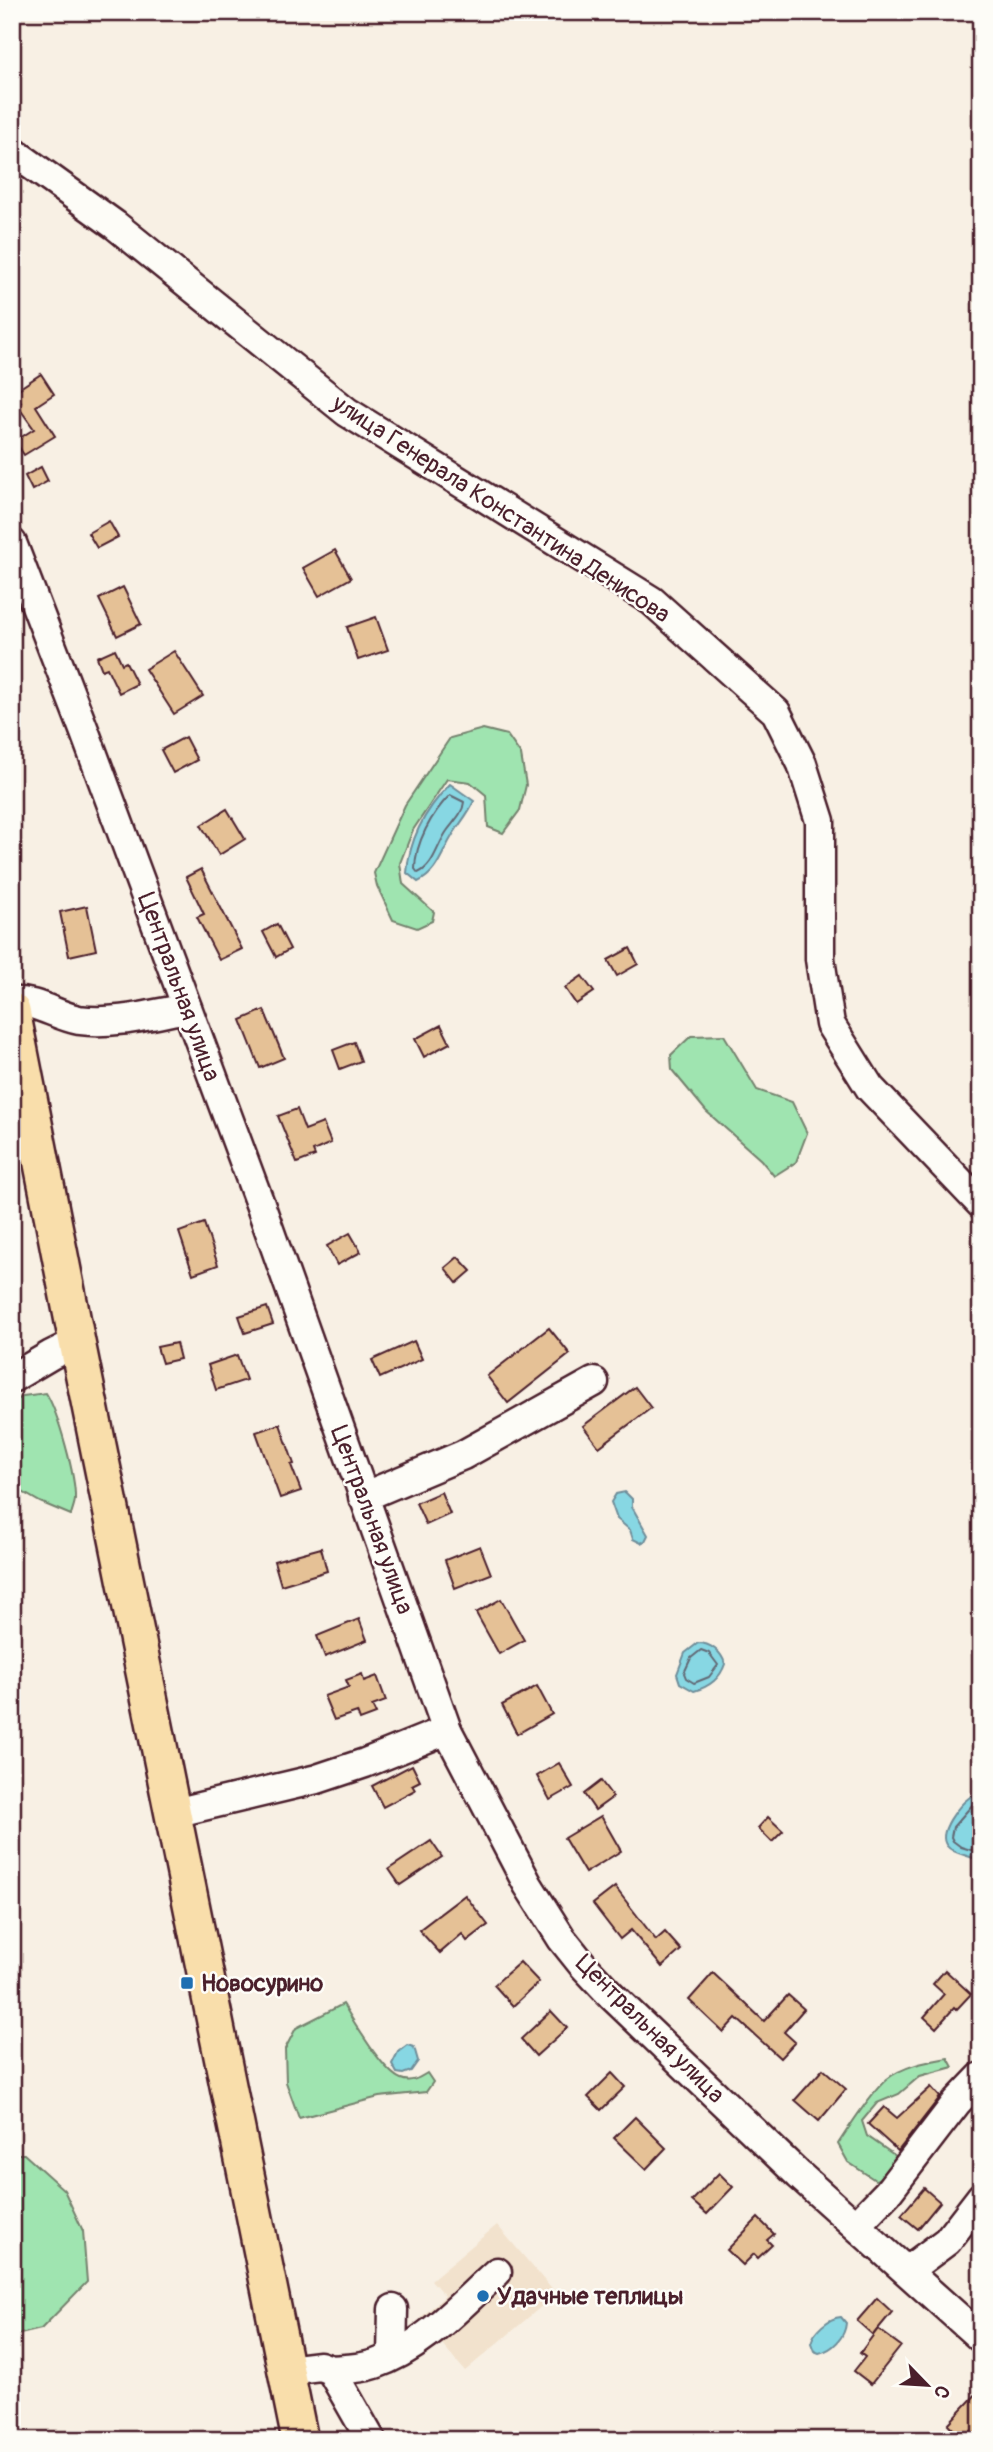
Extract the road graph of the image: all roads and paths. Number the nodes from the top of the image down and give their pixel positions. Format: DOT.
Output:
graph roads {
  1 [pos="12,151"];
  2 [pos="12,543"];
  3 [pos="12,1002"];
  4 [pos="187,1007"];
  5 [pos="12,1011"];
  6 [pos="981,1204"];
  7 [pos="77,1342"];
  8 [pos="12,1378"];
  9 [pos="594,1382"];
  10 [pos="363,1497"];
  11 [pos="447,1730"];
  12 [pos="174,1814"];
  13 [pos="981,2077"];
  14 [pos="981,2197"];
  15 [pos="856,2225"];
  16 [pos="908,2270"];
  17 [pos="497,2272"];
  18 [pos="393,2309"];
  19 [pos="981,2338"];
  20 [pos="392,2356"];
  21 [pos="287,2370"];
  22 [pos="331,2370"];
  23 [pos="300,2440"];
  24 [pos="371,2440"];
  1 -- 6 [label="street, улица Генерала Константина Денисова"];
  2 -- 4 [label="street, Центральная улица"];
  3 -- 4 [label="street"];
  4 -- 10 [label="street, Центральная улица"];
  5 -- 7 [label="main road"];
  7 -- 8 [label="street"];
  7 -- 12 [label="main road"];
  9 -- 10 [label="street"];
  10 -- 11 [label="street, Центральная улица"];
  11 -- 12 [label="street"];
  11 -- 15 [label="street, Центральная улица"];
  12 -- 21 [label="main road"];
  13 -- 15 [label="street"];
  14 -- 16 [label="street"];
  15 -- 16 [label="street, Центральная улица"];
  16 -- 19 [label="street, Центральная улица"];
  17 -- 20 [label="street"];
  18 -- 20 [label="street"];
  20 -- 22 [label="street"];
  21 -- 22 [label="street"];
  21 -- 23 [label="main road"];
  22 -- 24 [label="street"];
}
